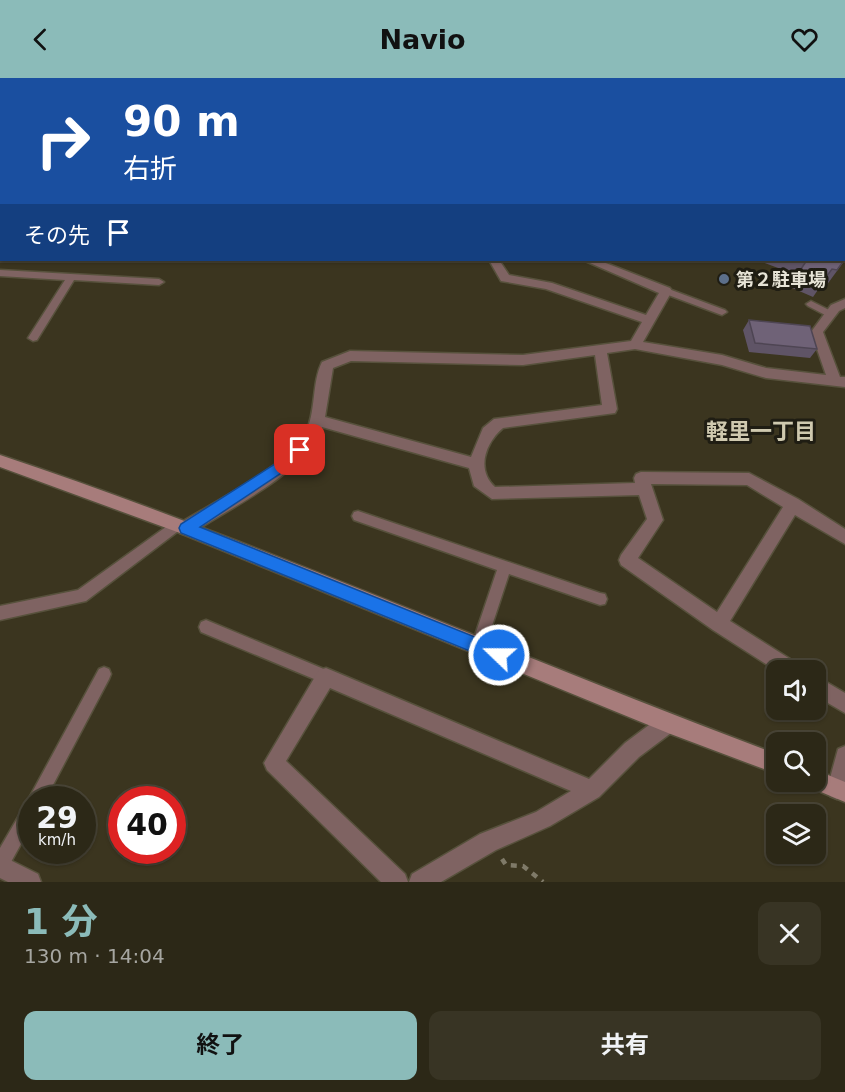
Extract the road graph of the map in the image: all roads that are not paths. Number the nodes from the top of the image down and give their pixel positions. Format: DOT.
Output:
graph roads {
  1 [pos="495,261"];
  2 [pos="591,261"];
  3 [pos="0,273"];
  4 [pos="70,277"];
  5 [pos="159,282"];
  6 [pos="666,291"];
  7 [pos="845,303"];
  8 [pos="811,304"];
  9 [pos="722,312"];
  10 [pos="830,314"];
  11 [pos="649,320"];
  12 [pos="33,338"];
  13 [pos="635,345"];
  14 [pos="600,348"];
  15 [pos="840,382"];
  16 [pos="318,420"];
  17 [pos="0,461"];
  18 [pos="475,465"];
  19 [pos="643,489"];
  20 [pos="793,504"];
  21 [pos="358,516"];
  22 [pos="181,526"];
  23 [pos="845,537"];
  24 [pos="505,566"];
  25 [pos="600,599"];
  26 [pos="0,613"];
  27 [pos="719,624"];
  28 [pos="206,627"];
  29 [pos="478,647"];
  30 [pos="776,660"];
  31 [pos="104,674"];
  32 [pos="326,677"];
  33 [pos="826,692"];
  34 [pos="845,704"];
  35 [pos="668,723"];
  36 [pos="845,756"];
  37 [pos="766,760"];
  38 [pos="826,784"];
  39 [pos="44,786"];
  40 [pos="592,790"];
  41 [pos="841,790"];
  42 [pos="18,833"];
  43 [pos="0,866"];
  44 [pos="30,882"];
  45 [pos="397,882"];
  46 [pos="420,882"];
  1 -- 11 [label="street"];
  2 -- 6 [label="street"];
  3 -- 4 [label="lane"];
  4 -- 5 [label="lane"];
  4 -- 12 [label="lane"];
  6 -- 9 [label="lane"];
  6 -- 11 [label="street"];
  7 -- 10 [label="street"];
  8 -- 10 [label="lane"];
  10 -- 15 [label="street"];
  11 -- 13 [label="street"];
  13 -- 14 [label="street"];
  13 -- 15 [label="street"];
  14 -- 16 [label="street"];
  14 -- 18 [label="street"];
  16 -- 18 [label="street"];
  16 -- 22 [label="street"];
  17 -- 22 [label="street"];
  18 -- 19 [label="street"];
  19 -- 20 [label="street"];
  19 -- 27 [label="street"];
  20 -- 23 [label="street"];
  20 -- 27 [label="street"];
  21 -- 24 [label="lane"];
  22 -- 26 [label="lane"];
  22 -- 29 [label="street"];
  24 -- 25 [label="lane"];
  24 -- 29 [label="lane"];
  27 -- 30 [label="street"];
  28 -- 32 [label="lane"];
  29 -- 35 [label="street"];
  31 -- 39 [label="lane"];
  32 -- 40 [label="street"];
  32 -- 45 [label="street"];
  33 -- 34 [label="street"];
  35 -- 37 [label="street"];
  35 -- 40 [label="street"];
  36 -- 41 [label="street"];
  38 -- 41 [label="street"];
  40 -- 46 [label="street"];
  42 -- 43 [label="lane"];
  43 -- 44 [label="street"];
}
